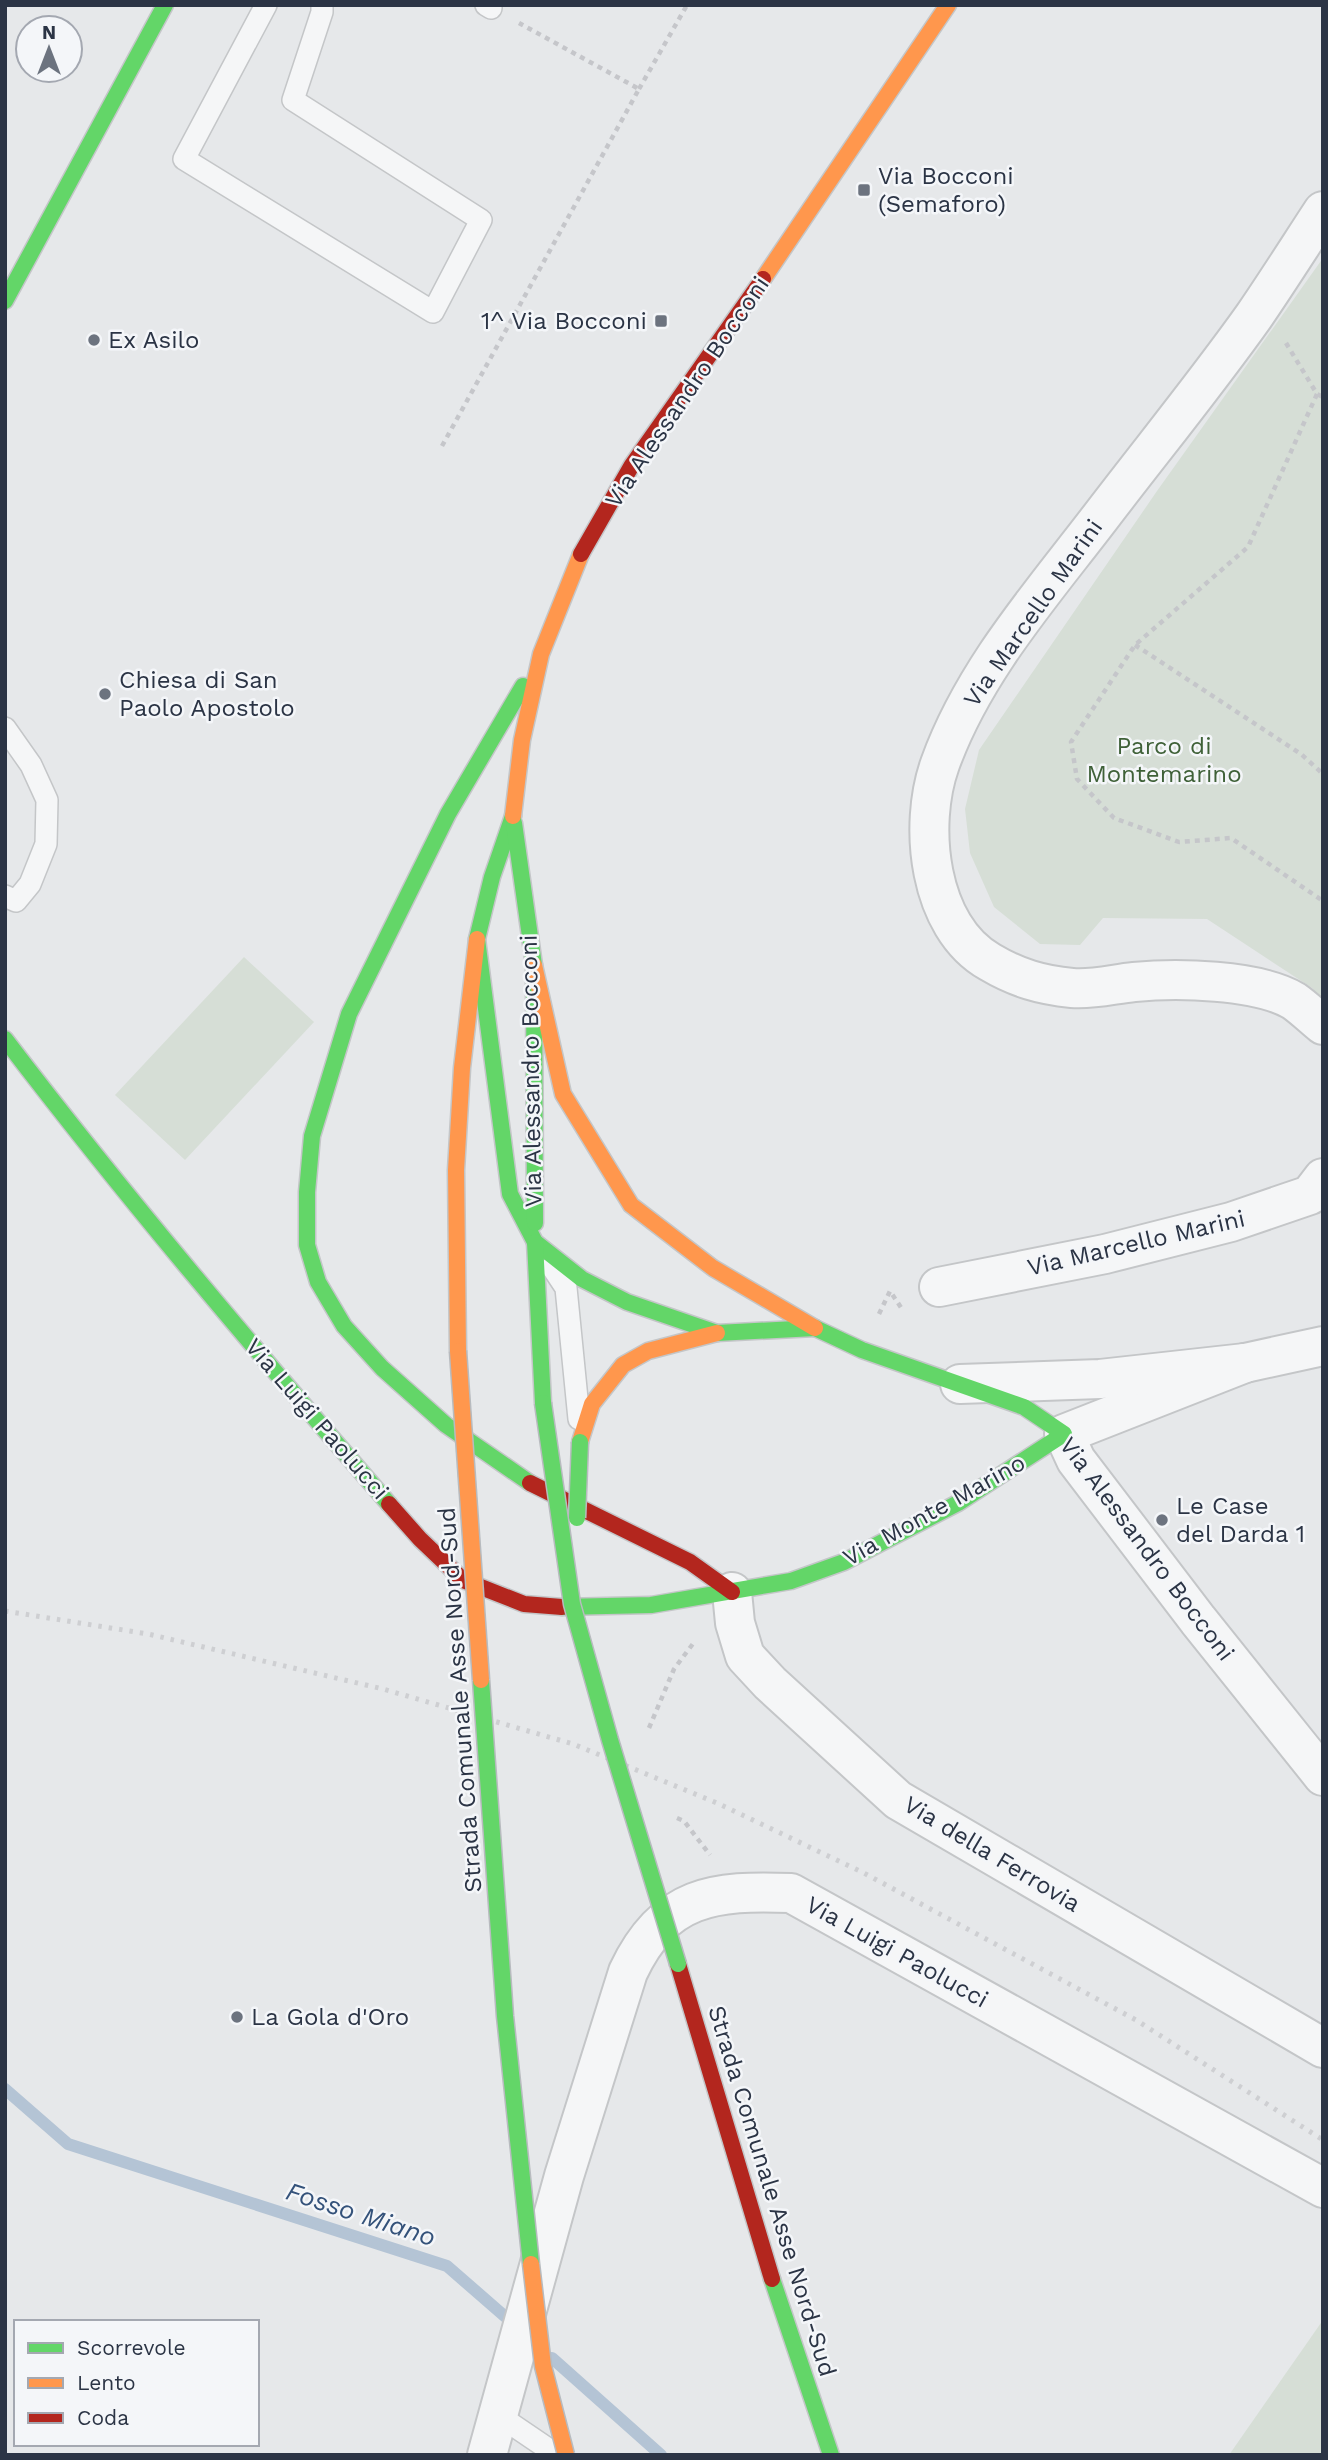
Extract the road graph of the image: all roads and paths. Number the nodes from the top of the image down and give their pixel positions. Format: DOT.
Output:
graph roads {
  1 [pos="165,5"];
  2 [pos="266,5"];
  3 [pos="322,5"];
  4 [pos="687,5"];
  5 [pos="948,5"];
  6 [pos="489,7"];
  7 [pos="639,89"];
  8 [pos="1323,211"];
  9 [pos="5,301"];
  10 [pos="1253,317"];
  11 [pos="1317,394"];
  12 [pos="1323,397"];
  13 [pos="442,446"];
  14 [pos="1135,645"];
  15 [pos="541,654"];
  16 [pos="5,728"];
  17 [pos="1323,774"];
  18 [pos="513,817"];
  19 [pos="11,898"];
  20 [pos="1323,901"];
  21 [pos="477,939"];
  22 [pos="534,965"];
  23 [pos="1323,1025"];
  24 [pos="5,1040"];
  25 [pos="1323,1178"];
  26 [pos="535,1242"];
  27 [pos="939,1287"];
  28 [pos="815,1328"];
  29 [pos="717,1333"];
  30 [pos="1323,1346"];
  31 [pos="862,1350"];
  32 [pos="1245,1363"];
  33 [pos="960,1384"];
  34 [pos="1064,1434"];
  35 [pos="580,1442"];
  36 [pos="732,1592"];
  37 [pos="572,1604"];
  38 [pos="674,1669"];
  39 [pos="647,1733"];
  40 [pos="1323,1776"];
  41 [pos="1323,2048"];
  42 [pos="1323,2188"];
  43 [pos="502,2398"];
  44 [pos="486,2455"];
  45 [pos="557,2455"];
  46 [pos="566,2455"];
  47 [pos="831,2455"];
  1 -- 9 [label="main road"];
  2 -- 3 [label="lane"];
  4 -- 7 [label="path"];
  5 -- 15 [label="main road, Via Alessandro Bocconi"];
  6 -- 7 [label="path"];
  7 -- 13 [label="path"];
  8 -- 10 [label="street, Via Marcello Marini"];
  10 -- 11 [label="path"];
  10 -- 23 [label="street, Via Marcello Marini"];
  11 -- 12 [label="path"];
  11 -- 14 [label="path"];
  14 -- 17 [label="path"];
  14 -- 20 [label="path"];
  15 -- 18 [label="main road, Via Alessandro Bocconi"];
  15 -- 36 [label="main road"];
  16 -- 19 [label="lane"];
  18 -- 21 [label="main road, Via Alessandro Bocconi"];
  18 -- 22 [label="main road, Via Alessandro Bocconi"];
  21 -- 26 [label="main road"];
  21 -- 46 [label="main road, Strada Comunale Asse Nord-Sud, bridge"];
  22 -- 26 [label="main road, Via Alessandro Bocconi"];
  22 -- 28 [label="main road, Via Alessandro Bocconi"];
  24 -- 36 [label="main road, Via Luigi Paolucci"];
  25 -- 27 [label="street, Via Marcello Marini"];
  26 -- 29 [label="main road"];
  26 -- 35 [label="lane"];
  26 -- 37 [label="main road, Strada Comunale Asse Nord-Sud, bridge"];
  27 -- 31 [label="path"];
  28 -- 29 [label="main road"];
  28 -- 31 [label="main road, Via Alessandro Bocconi"];
  29 -- 35 [label="main road"];
  30 -- 32 [label="street, Via Monte Marino"];
  31 -- 33 [label="main road, Via Alessandro Bocconi"];
  32 -- 33 [label="street, Via Monte Marino"];
  32 -- 34 [label="street, Via Monte Marino"];
  33 -- 34 [label="main road, Via Alessandro Bocconi"];
  34 -- 36 [label="main road, Via Monte Marino"];
  34 -- 40 [label="street, Via Alessandro Bocconi"];
  35 -- 37 [label="main road, bridge"];
  36 -- 41 [label="street, Via della Ferrovia"];
  37 -- 47 [label="main road, Strada Comunale Asse Nord-Sud, bridge"];
  38 -- 39 [label="path"];
  42 -- 43 [label="street, Via Luigi Paolucci, bridge"];
  43 -- 44 [label="street, Via Luigi Paolucci"];
  43 -- 45 [label="lane"];
}
